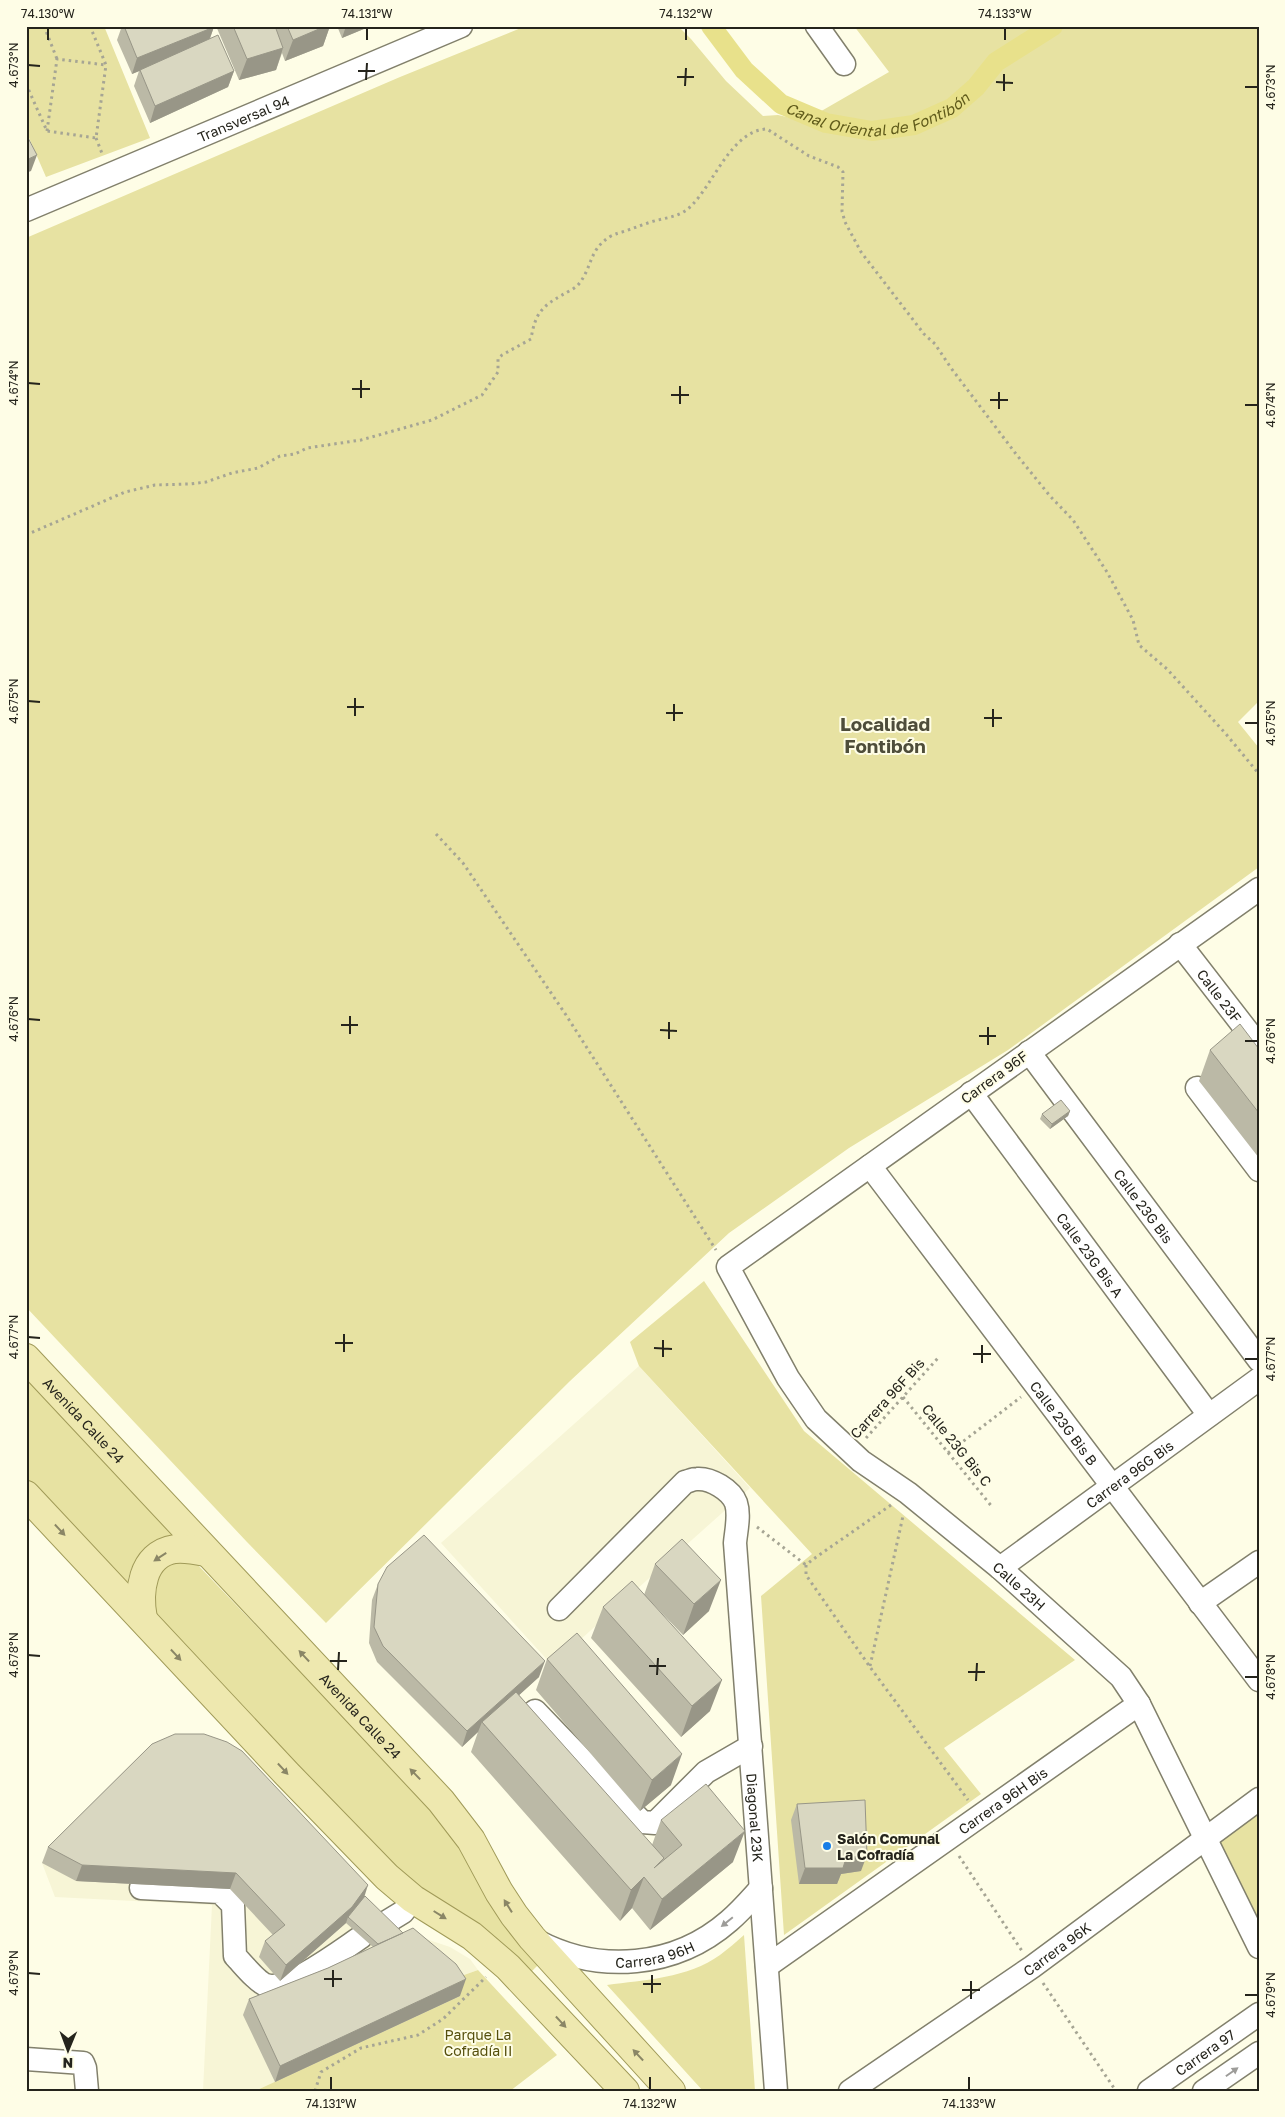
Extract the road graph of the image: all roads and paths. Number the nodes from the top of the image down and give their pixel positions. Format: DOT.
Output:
graph roads {
  1 [pos="44,26"];
  2 [pos="90,26"];
  3 [pos="461,26"];
  4 [pos="817,26"];
  5 [pos="57,59"];
  6 [pos="844,64"];
  7 [pos="106,66"];
  8 [pos="26,84"];
  9 [pos="47,131"];
  10 [pos="26,210"];
  11 [pos="26,535"];
  12 [pos="1259,774"];
  13 [pos="436,834"];
  14 [pos="1259,889"];
  15 [pos="1180,944"];
  16 [pos="1259,1046"];
  17 [pos="1028,1052"];
  18 [pos="1197,1088"];
  19 [pos="971,1093"];
  20 [pos="870,1166"];
  21 [pos="1259,1170"];
  22 [pos="728,1267"];
  23 [pos="26,1358"];
  24 [pos="938,1358"];
  25 [pos="1259,1360"];
  26 [pos="1259,1379"];
  27 [pos="1036,1386"];
  28 [pos="903,1396"];
  29 [pos="1210,1415"];
  30 [pos="852,1453"];
  31 [pos="948,1453"];
  32 [pos="1112,1487"];
  33 [pos="908,1493"];
  34 [pos="26,1495"];
  35 [pos="994,1508"];
  36 [pos="737,1511"];
  37 [pos="206,1552"];
  38 [pos="1259,1562"];
  39 [pos="806,1565"];
  40 [pos="1000,1568"];
  41 [pos="1200,1603"];
  42 [pos="559,1609"];
  43 [pos="143,1619"];
  44 [pos="870,1666"];
  45 [pos="1259,1680"];
  46 [pos="1139,1704"];
  47 [pos="535,1711"];
  48 [pos="751,1746"];
  49 [pos="1259,1800"];
  50 [pos="980,1816"];
  51 [pos="1206,1840"];
  52 [pos="141,1888"];
  53 [pos="761,1888"];
  54 [pos="413,1899"];
  55 [pos="385,1923"];
  56 [pos="361,1937"];
  57 [pos="532,1938"];
  58 [pos="1259,1947"];
  59 [pos="767,1966"];
  60 [pos="489,1973"];
  61 [pos="1259,2014"];
  62 [pos="1259,2053"];
  63 [pos="26,2059"];
  64 [pos="87,2091"];
  65 [pos="315,2091"];
  66 [pos="625,2091"];
  67 [pos="671,2091"];
  68 [pos="776,2091"];
  69 [pos="850,2091"];
  70 [pos="1149,2091"];
  71 [pos="1204,2091"];
  1 -- 5 [label="path"];
  2 -- 7 [label="path"];
  3 -- 10 [label="street, Transversal 94"];
  4 -- 6 [label="street"];
  5 -- 7 [label="path"];
  5 -- 9 [label="path"];
  7 -- 9 [label="path"];
  8 -- 9 [label="path"];
  11 -- 12 [label="path"];
  13 -- 22 [label="path"];
  14 -- 15 [label="street, Carrera 96F"];
  15 -- 16 [label="street, Calle 23F"];
  15 -- 17 [label="street, Carrera 96F"];
  17 -- 19 [label="street, Carrera 96F"];
  17 -- 25 [label="street, Calle 23G Bis"];
  18 -- 21 [label="street"];
  19 -- 20 [label="street, Carrera 96F"];
  19 -- 29 [label="street, Calle 23G Bis A"];
  20 -- 22 [label="street, Carrera 96F"];
  20 -- 27 [label="street, Calle 23G Bis B"];
  22 -- 30 [label="street, Calle 23H"];
  23 -- 37 [label="main road, Avenida Calle 24"];
  24 -- 28 [label="path, Carrera 96F Bis"];
  26 -- 29 [label="street, Carrera 96G Bis"];
  27 -- 31 [label="path"];
  27 -- 32 [label="street, Calle 23G Bis B"];
  28 -- 30 [label="path, Carrera 96F Bis"];
  28 -- 31 [label="path, Calle 23G Bis C"];
  29 -- 32 [label="street, Carrera 96G Bis"];
  30 -- 33 [label="street, Calle 23H"];
  31 -- 35 [label="path, Calle 23G Bis C"];
  32 -- 40 [label="street, Carrera 96G Bis"];
  32 -- 41 [label="street, Calle 23G Bis B"];
  33 -- 39 [label="path"];
  33 -- 40 [label="street, Calle 23H"];
  33 -- 44 [label="path"];
  34 -- 43 [label="main road, one-way"];
  36 -- 39 [label="path"];
  36 -- 42 [label="street"];
  36 -- 48 [label="street, Diagonal 23K"];
  37 -- 43 [label="main road, one-way"];
  57 -- 37 [label="main road, Avenida Calle 24, one-way"];
  38 -- 41 [label="street"];
  39 -- 44 [label="path"];
  40 -- 46 [label="street, Calle 23H"];
  41 -- 45 [label="street, Calle 23G Bis B"];
  43 -- 54 [label="main road, one-way"];
  44 -- 50 [label="path"];
  46 -- 50 [label="street, Carrera 96H Bis"];
  46 -- 51 [label="street, Calle 23H"];
  47 -- 48 [label="street"];
  48 -- 53 [label="street, Diagonal 23K"];
  49 -- 51 [label="street, Carrera 96K"];
  50 -- 59 [label="street, Carrera 96H Bis"];
  51 -- 58 [label="street, Calle 23H"];
  51 -- 69 [label="street, Carrera 96K"];
  52 -- 56 [label="street"];
  53 -- 57 [label="street, Carrera 96H, one-way"];
  53 -- 59 [label="street, Diagonal 23K"];
  54 -- 55 [label="street"];
  54 -- 66 [label="main road, one-way"];
  67 -- 57 [label="main road, Avenida Calle 24, one-way"];
  59 -- 68 [label="street, Diagonal 23K"];
  60 -- 65 [label="path"];
  61 -- 70 [label="street, Carrera 97"];
  71 -- 62 [label="street, one-way"];
  63 -- 64 [label="street"];
}
